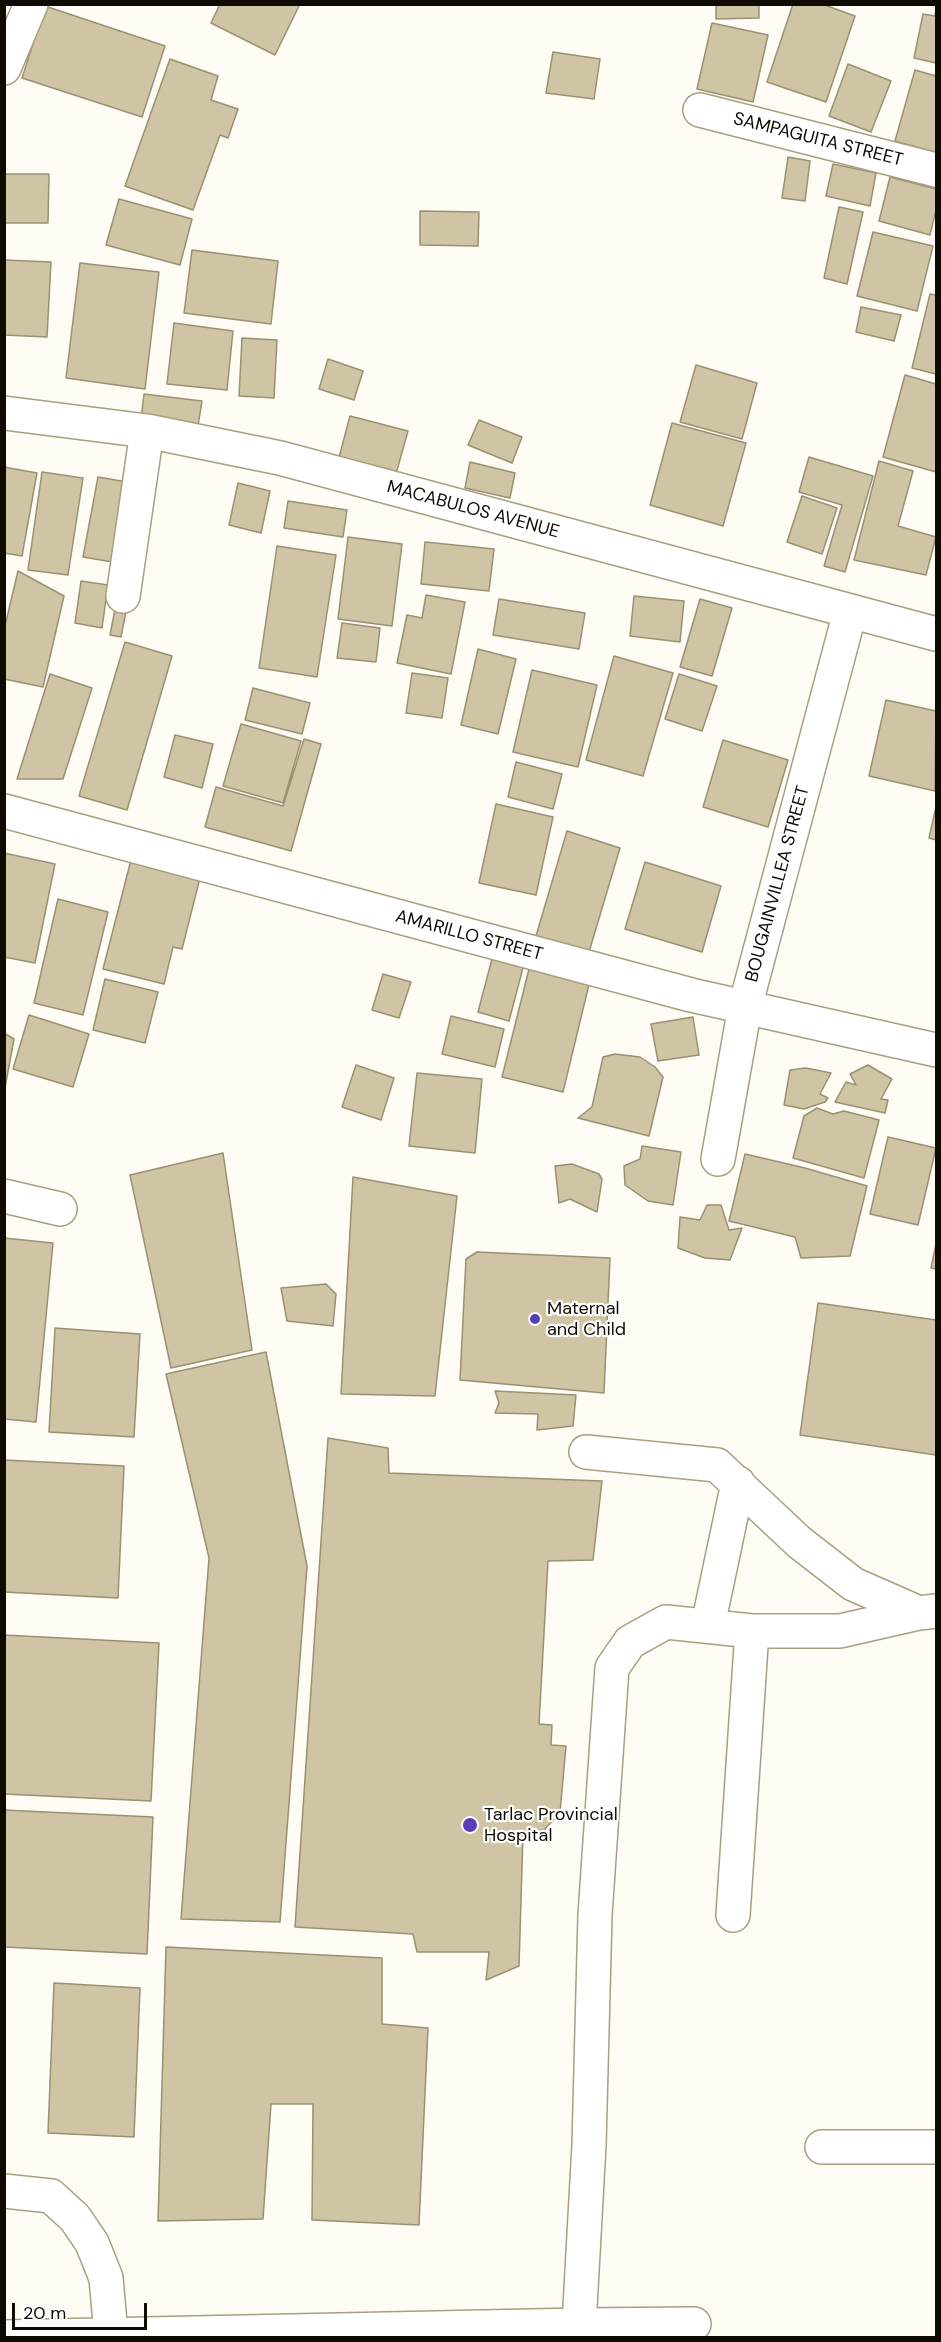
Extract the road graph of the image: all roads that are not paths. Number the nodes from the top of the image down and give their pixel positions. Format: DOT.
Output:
graph roads {
  1 [pos="31,4"];
  2 [pos="4,68"];
  3 [pos="700,110"];
  4 [pos="936,170"];
  5 [pos="4,413"];
  6 [pos="147,431"];
  7 [pos="123,596"];
  8 [pos="850,612"];
  9 [pos="936,634"];
  10 [pos="4,811"];
  11 [pos="745,1007"];
  12 [pos="936,1050"];
  13 [pos="718,1159"];
  14 [pos="4,1197"];
  15 [pos="60,1209"];
  16 [pos="586,1452"];
  17 [pos="738,1483"];
  18 [pos="928,1612"];
  19 [pos="708,1624"];
  20 [pos="752,1631"];
  21 [pos="733,1915"];
  22 [pos="822,2147"];
  23 [pos="936,2147"];
  24 [pos="4,2192"];
  25 [pos="694,2324"];
  26 [pos="579,2325"];
  27 [pos="111,2334"];
  28 [pos="4,2337"];
  1 -- 2 [label="street"];
  3 -- 4 [label="street, SAMPAGUITA STREET"];
  5 -- 6 [label="street, MACABULOS AVENUE"];
  6 -- 7 [label="street"];
  6 -- 8 [label="street, MACABULOS AVENUE"];
  8 -- 9 [label="street, MACABULOS AVENUE"];
  8 -- 11 [label="street, BOUGAINVILLEA STREET"];
  10 -- 11 [label="street, AMARILLO STREET"];
  11 -- 12 [label="street, AMARILLO STREET"];
  11 -- 13 [label="street, BOUGAINVILLEA STREET"];
  14 -- 15 [label="street"];
  16 -- 17 [label="street"];
  17 -- 18 [label="street"];
  17 -- 19 [label="street"];
  18 -- 20 [label="street"];
  19 -- 20 [label="street"];
  19 -- 26 [label="street"];
  20 -- 21 [label="street"];
  22 -- 23 [label="street"];
  24 -- 27 [label="street"];
  25 -- 26 [label="street"];
  26 -- 27 [label="street"];
  27 -- 28 [label="street"];
}
